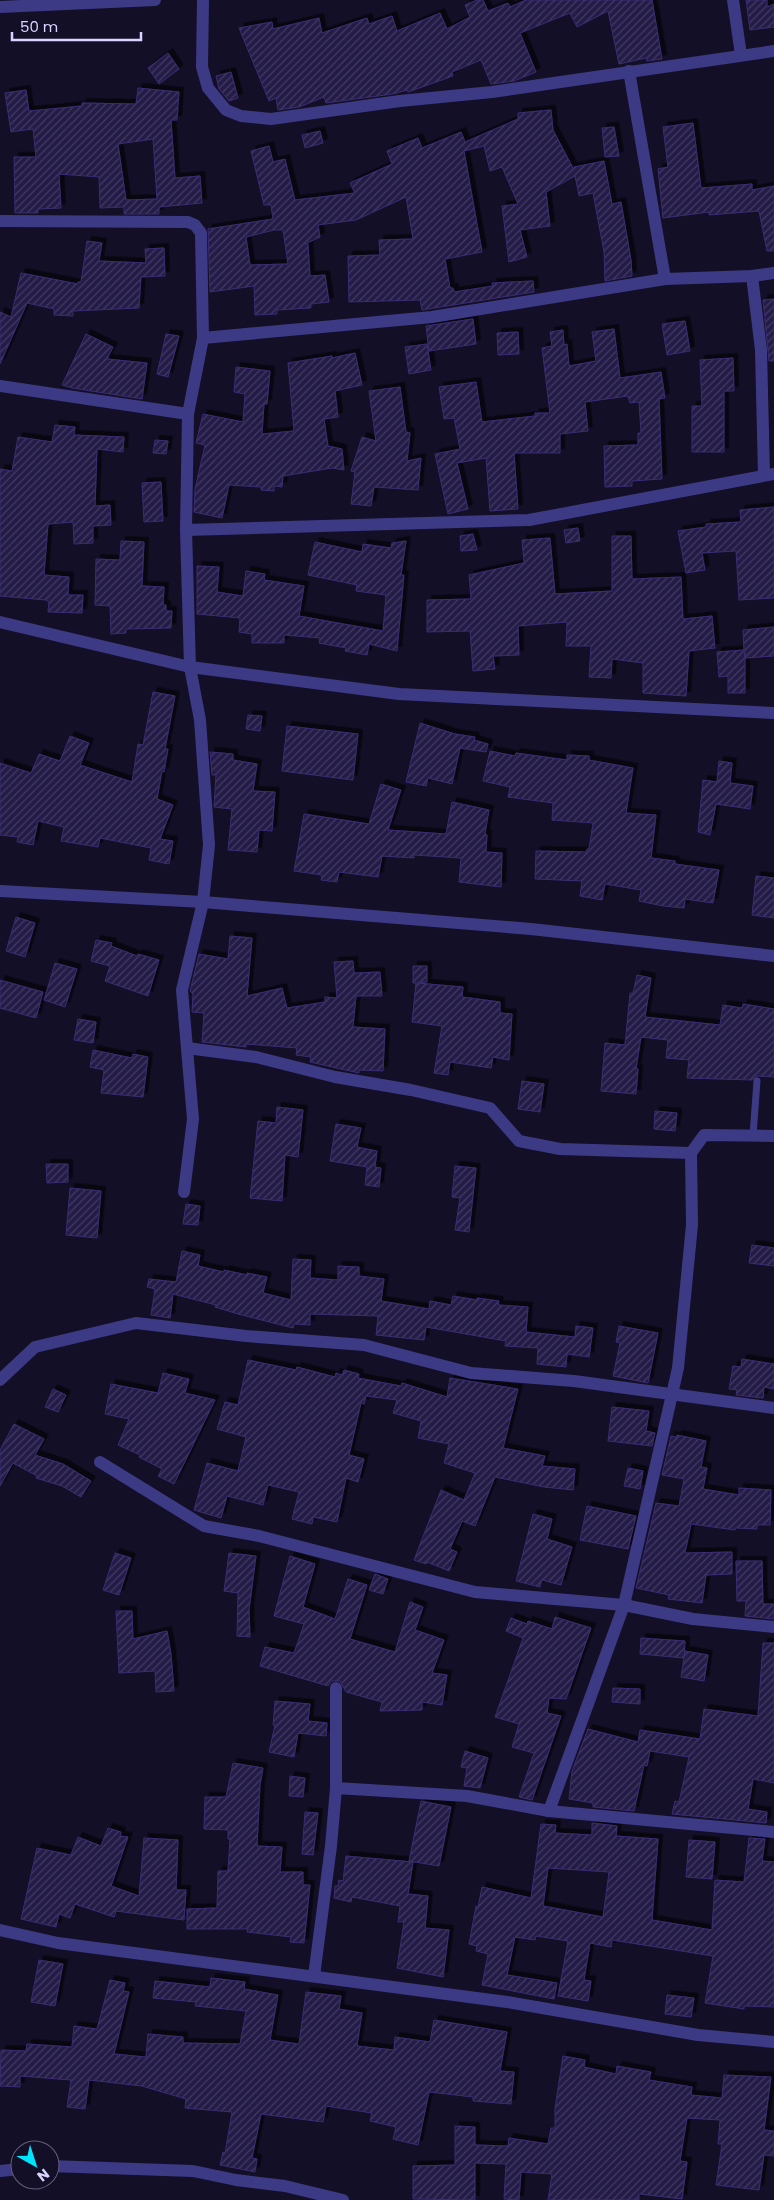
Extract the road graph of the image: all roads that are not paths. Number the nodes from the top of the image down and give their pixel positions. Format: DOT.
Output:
graph roads {
  1 [pos="155,0"];
  2 [pos="203,0"];
  3 [pos="733,0"];
  4 [pos="0,7"];
  5 [pos="774,51"];
  6 [pos="741,55"];
  7 [pos="629,71"];
  8 [pos="0,221"];
  9 [pos="774,273"];
  10 [pos="752,276"];
  11 [pos="665,279"];
  12 [pos="203,338"];
  13 [pos="0,386"];
  14 [pos="188,414"];
  15 [pos="769,475"];
  16 [pos="186,530"];
  17 [pos="0,622"];
  18 [pos="190,666"];
  19 [pos="774,713"];
  20 [pos="0,891"];
  21 [pos="203,902"];
  22 [pos="774,956"];
  23 [pos="188,1048"];
  24 [pos="757,1081"];
  25 [pos="753,1135"];
  26 [pos="774,1136"];
  27 [pos="691,1154"];
  28 [pos="184,1192"];
  29 [pos="0,1380"];
  30 [pos="672,1394"];
  31 [pos="774,1408"];
  32 [pos="100,1462"];
  33 [pos="624,1605"];
  34 [pos="774,1627"];
  35 [pos="336,1688"];
  36 [pos="336,1788"];
  37 [pos="549,1811"];
  38 [pos="774,1832"];
  39 [pos="0,1930"];
  40 [pos="314,1976"];
  41 [pos="774,2042"];
  42 [pos="60,2166"];
  43 [pos="343,2200"];
  1 -- 4 [label="street"];
  2 -- 7 [label="street"];
  3 -- 6 [label="street"];
  5 -- 6 [label="street"];
  6 -- 7 [label="street"];
  7 -- 11 [label="street"];
  8 -- 12 [label="street"];
  9 -- 10 [label="street"];
  10 -- 11 [label="street"];
  10 -- 15 [label="street"];
  11 -- 12 [label="street"];
  12 -- 14 [label="street"];
  13 -- 14 [label="street"];
  14 -- 16 [label="street"];
  15 -- 16 [label="street"];
  16 -- 18 [label="street"];
  17 -- 18 [label="street"];
  18 -- 19 [label="street"];
  18 -- 21 [label="street"];
  20 -- 21 [label="street"];
  21 -- 22 [label="street"];
  21 -- 23 [label="street"];
  23 -- 27 [label="street"];
  23 -- 28 [label="street"];
  24 -- 25 [label="lane"];
  25 -- 26 [label="street"];
  25 -- 27 [label="street"];
  27 -- 30 [label="street"];
  29 -- 30 [label="street"];
  30 -- 31 [label="street"];
  30 -- 33 [label="street"];
  32 -- 33 [label="street"];
  33 -- 34 [label="street"];
  33 -- 37 [label="street"];
  35 -- 36 [label="street"];
  36 -- 37 [label="street"];
  36 -- 40 [label="street"];
  37 -- 38 [label="street"];
  39 -- 40 [label="street"];
  40 -- 41 [label="street"];
  42 -- 43 [label="street"];
}
